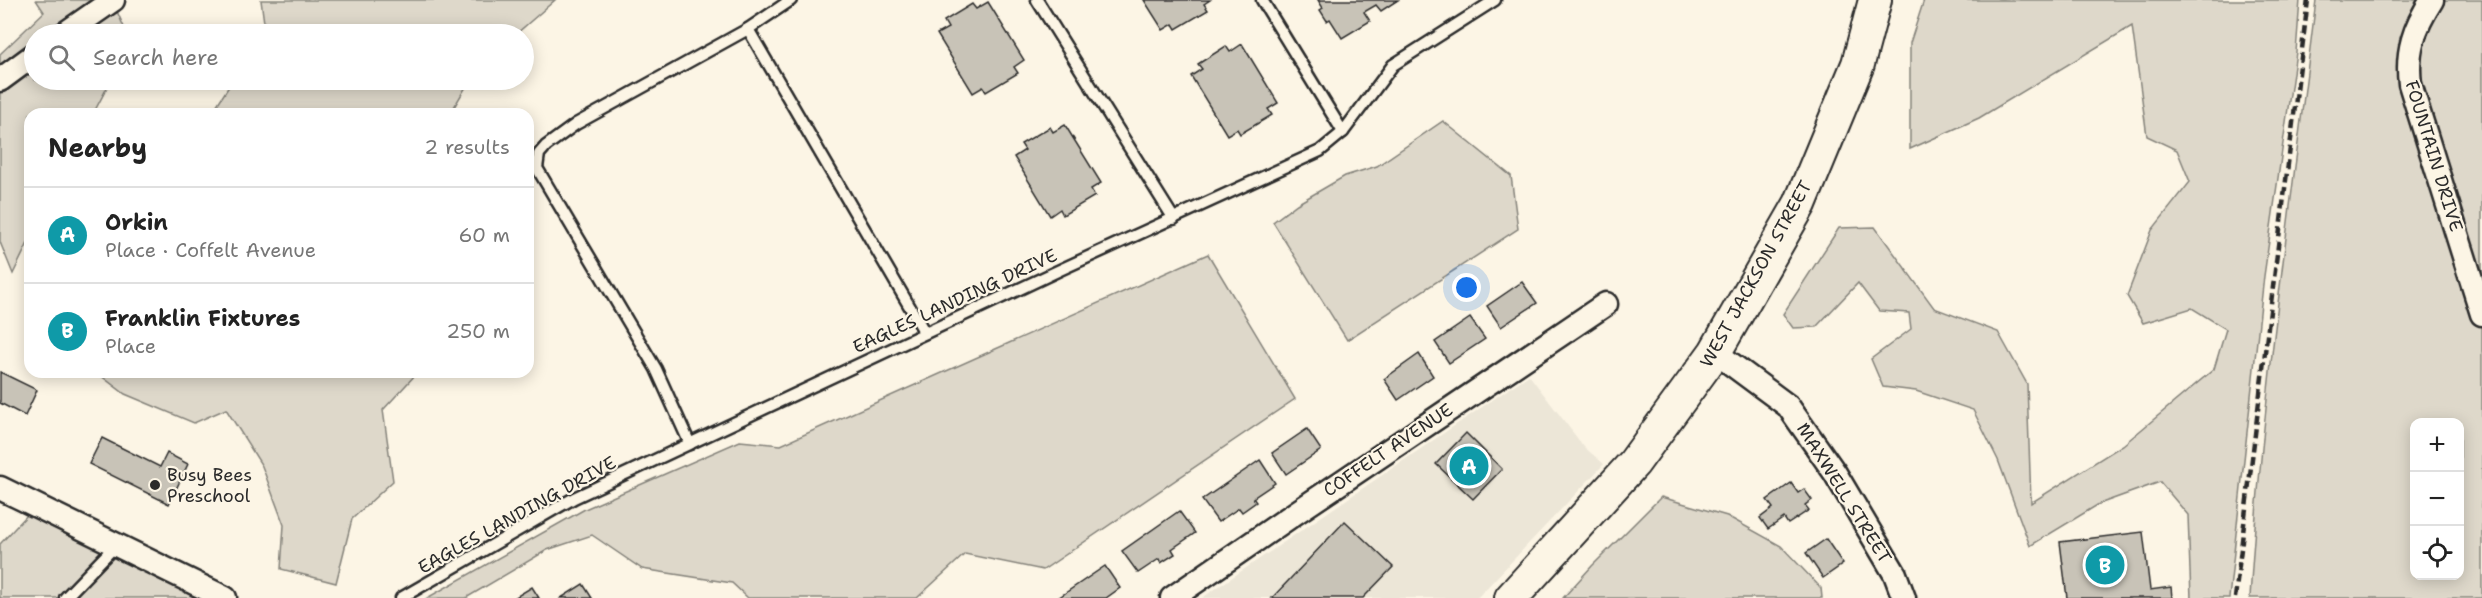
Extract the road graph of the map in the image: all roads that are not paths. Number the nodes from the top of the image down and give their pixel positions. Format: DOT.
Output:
graph roads {
  1 [pos="113,0"];
  2 [pos="791,0"];
  3 [pos="1037,0"];
  4 [pos="1262,0"];
  5 [pos="1494,0"];
  6 [pos="1875,0"];
  7 [pos="2432,0"];
  8 [pos="78,24"];
  9 [pos="748,29"];
  10 [pos="24,62"];
  11 [pos="0,80"];
  12 [pos="1343,132"];
  13 [pos="1174,219"];
  14 [pos="1606,304"];
  15 [pos="2482,314"];
  16 [pos="925,333"];
  17 [pos="1715,352"];
  18 [pos="690,444"];
  19 [pos="0,488"];
  20 [pos="117,543"];
  21 [pos="65,598"];
  22 [pos="225,598"];
  23 [pos="401,598"];
  24 [pos="1172,598"];
  25 [pos="1511,598"];
  26 [pos="1904,598"];
  1 -- 8 [label="street"];
  2 -- 9 [label="lane"];
  3 -- 13 [label="lane"];
  4 -- 12 [label="lane"];
  5 -- 12 [label="lane, EAGLES LANDING DRIVE"];
  6 -- 17 [label="street, WEST JACKSON STREET"];
  7 -- 15 [label="street, FOUNTAIN DRIVE"];
  9 -- 16 [label="lane"];
  9 -- 18 [label="lane"];
  10 -- 11 [label="street"];
  12 -- 13 [label="lane, EAGLES LANDING DRIVE"];
  13 -- 16 [label="lane, EAGLES LANDING DRIVE"];
  14 -- 24 [label="street, COFFELT AVENUE"];
  16 -- 18 [label="lane, EAGLES LANDING DRIVE"];
  17 -- 25 [label="street, WEST JACKSON STREET"];
  17 -- 26 [label="street, MAXWELL STREET"];
  18 -- 23 [label="lane, EAGLES LANDING DRIVE"];
  19 -- 20 [label="street"];
  20 -- 21 [label="lane"];
  20 -- 22 [label="street"];
}
